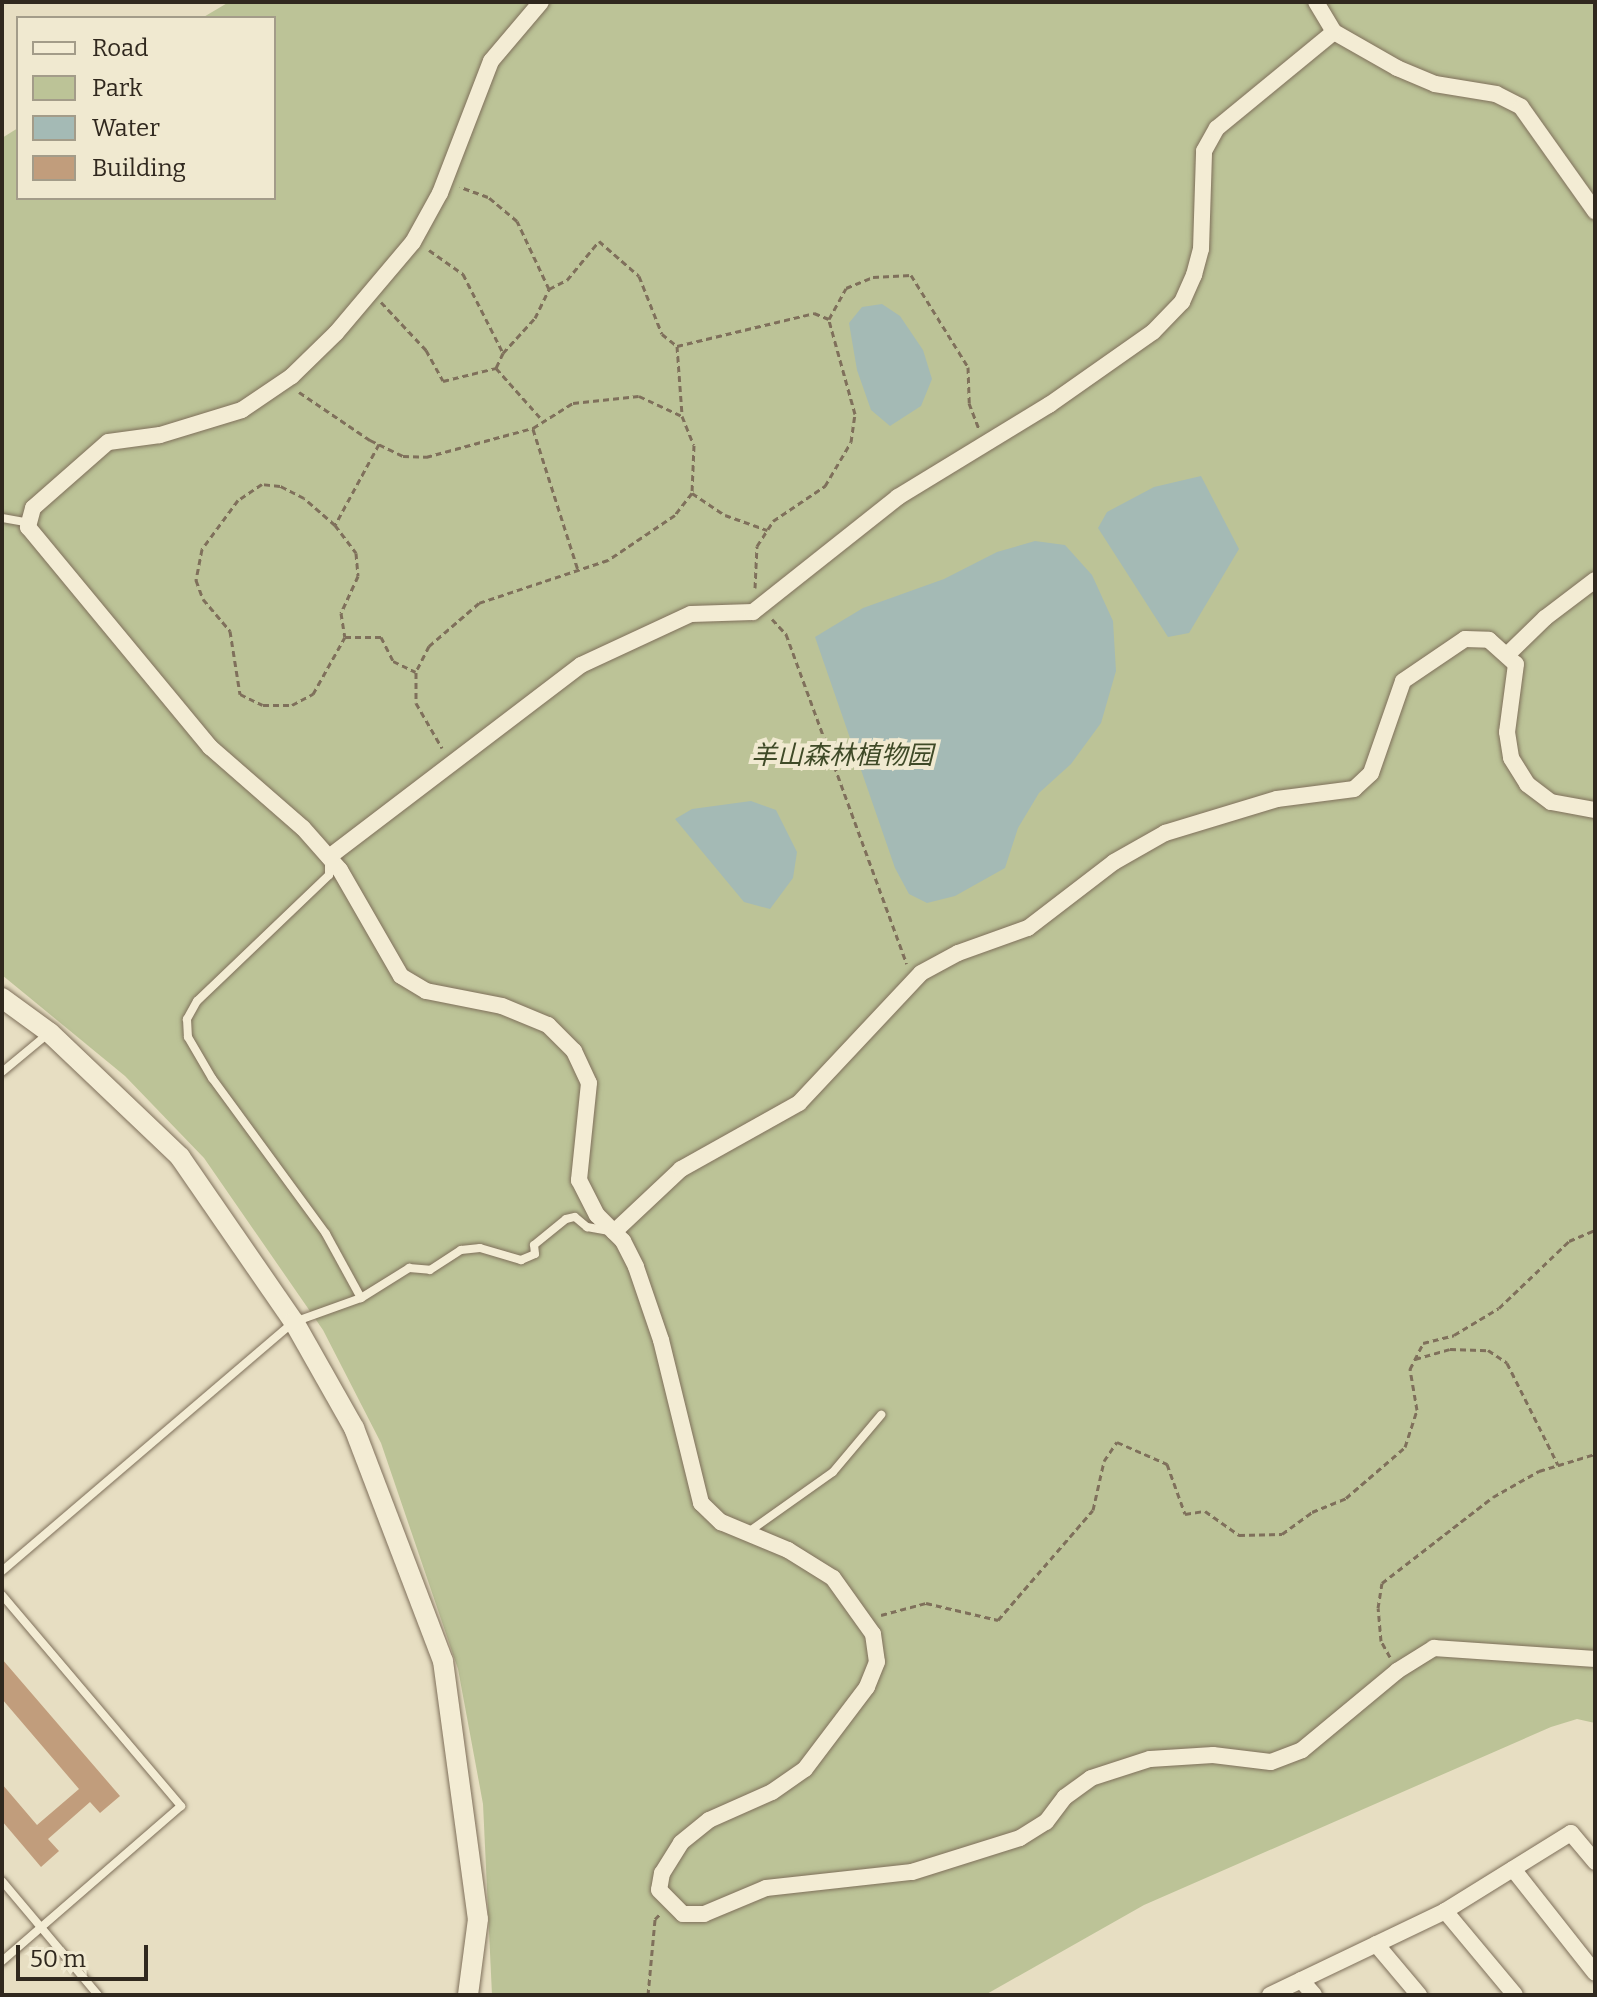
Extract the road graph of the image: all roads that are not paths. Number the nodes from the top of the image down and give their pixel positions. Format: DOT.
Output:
graph roads {
  1 [pos="541,2"];
  2 [pos="1316,2"];
  3 [pos="1334,32"];
  4 [pos="1595,211"];
  5 [pos="2,518"];
  6 [pos="29,523"];
  7 [pos="1595,580"];
  8 [pos="1508,654"];
  9 [pos="1595,810"];
  10 [pos="329,857"];
  11 [pos="2,998"];
  12 [pos="50,1033"];
  13 [pos="2,1072"];
  14 [pos="614,1232"];
  15 [pos="361,1298"];
  16 [pos="294,1322"];
  17 [pos="881,1415"];
  18 [pos="746,1533"];
  19 [pos="2,1571"];
  20 [pos="2,1595"];
  21 [pos="1595,1659"];
  22 [pos="1595,1862"];
  23 [pos="1513,1869"];
  24 [pos="2,1881"];
  25 [pos="1445,1911"];
  26 [pos="41,1927"];
  27 [pos="1376,1944"];
  28 [pos="2,1961"];
  29 [pos="1595,1973"];
  30 [pos="1301,1980"];
  31 [pos="98,1995"];
  32 [pos="468,1995"];
  33 [pos="1270,1995"];
  34 [pos="1314,1995"];
  35 [pos="1419,1995"];
  36 [pos="1515,1995"];
  1 -- 6 [label="street"];
  2 -- 3 [label="street"];
  3 -- 4 [label="street"];
  3 -- 10 [label="street"];
  5 -- 6 [label="lane"];
  6 -- 10 [label="street"];
  7 -- 8 [label="street"];
  8 -- 9 [label="street"];
  8 -- 14 [label="street"];
  10 -- 14 [label="street"];
  10 -- 15 [label="lane"];
  11 -- 12 [label="street"];
  12 -- 13 [label="lane"];
  12 -- 16 [label="street"];
  14 -- 15 [label="lane"];
  14 -- 18 [label="street"];
  15 -- 16 [label="lane"];
  16 -- 19 [label="lane"];
  16 -- 32 [label="street"];
  17 -- 18 [label="lane"];
  18 -- 21 [label="street"];
  20 -- 26 [label="lane"];
  22 -- 23 [label="street"];
  23 -- 25 [label="street"];
  23 -- 29 [label="street"];
  24 -- 26 [label="lane"];
  25 -- 27 [label="street"];
  25 -- 36 [label="street"];
  26 -- 28 [label="lane"];
  26 -- 31 [label="lane"];
  27 -- 30 [label="street"];
  27 -- 35 [label="street"];
  30 -- 33 [label="street"];
  30 -- 34 [label="street"];
}
